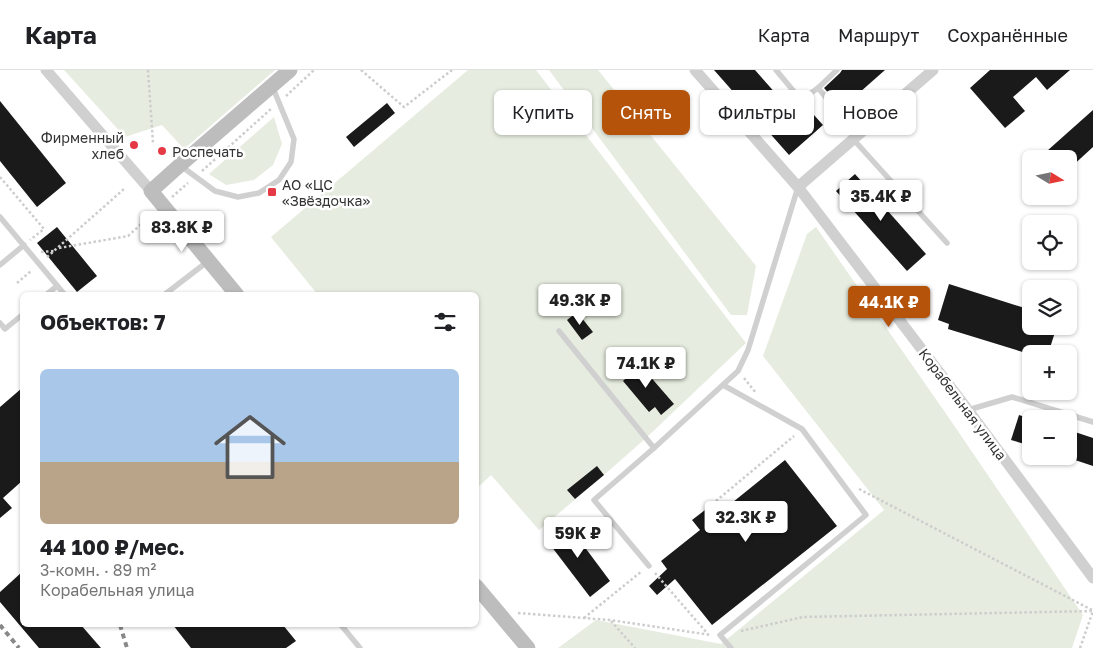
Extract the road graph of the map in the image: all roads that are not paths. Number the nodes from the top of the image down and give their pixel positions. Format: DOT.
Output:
graph roads {
  1 [pos="46,70"];
  2 [pos="290,70"];
  3 [pos="695,70"];
  4 [pos="776,70"];
  5 [pos="837,70"];
  6 [pos="933,70"];
  7 [pos="273,86"];
  8 [pos="818,88"];
  9 [pos="856,137"];
  10 [pos="180,165"];
  11 [pos="798,187"];
  12 [pos="151,191"];
  13 [pos="0,217"];
  14 [pos="947,243"];
  15 [pos="24,245"];
  16 [pos="209,260"];
  17 [pos="0,265"];
  18 [pos="57,286"];
  19 [pos="50,292"];
  20 [pos="62,292"];
  21 [pos="168,292"];
  22 [pos="235,292"];
  23 [pos="20,317"];
  24 [pos="0,324"];
  25 [pos="3,331"];
  26 [pos="559,331"];
  27 [pos="723,385"];
  28 [pos="968,410"];
  29 [pos="1093,422"];
  30 [pos="654,448"];
  31 [pos="649,566"];
  32 [pos="1093,578"];
  33 [pos="479,590"];
  34 [pos="342,627"];
  35 [pos="360,648"];
  36 [pos="528,648"];
  37 [pos="731,648"];
  1 -- 12 [label="street"];
  2 -- 7 [label="street"];
  3 -- 11 [label="street, Корабельная улица"];
  4 -- 8 [label="lane"];
  5 -- 8 [label="lane"];
  6 -- 9 [label="street"];
  7 -- 10 [label="street"];
  7 -- 10 [label="lane"];
  8 -- 9 [label="lane"];
  9 -- 11 [label="street"];
  9 -- 14 [label="lane"];
  10 -- 12 [label="street"];
  11 -- 27 [label="lane"];
  11 -- 28 [label="street, Корабельная улица"];
  12 -- 16 [label="street"];
  13 -- 15 [label="lane"];
  15 -- 17 [label="lane"];
  15 -- 18 [label="lane"];
  16 -- 21 [label="lane"];
  16 -- 22 [label="street"];
  18 -- 19 [label="lane"];
  18 -- 20 [label="lane"];
  23 -- 25 [label="lane"];
  24 -- 25 [label="lane"];
  26 -- 30 [label="lane"];
  27 -- 30 [label="lane"];
  27 -- 37 [label="lane"];
  28 -- 29 [label="lane"];
  28 -- 32 [label="street, Корабельная улица"];
  30 -- 31 [label="lane"];
  33 -- 36 [label="street"];
  34 -- 35 [label="lane"];
}
